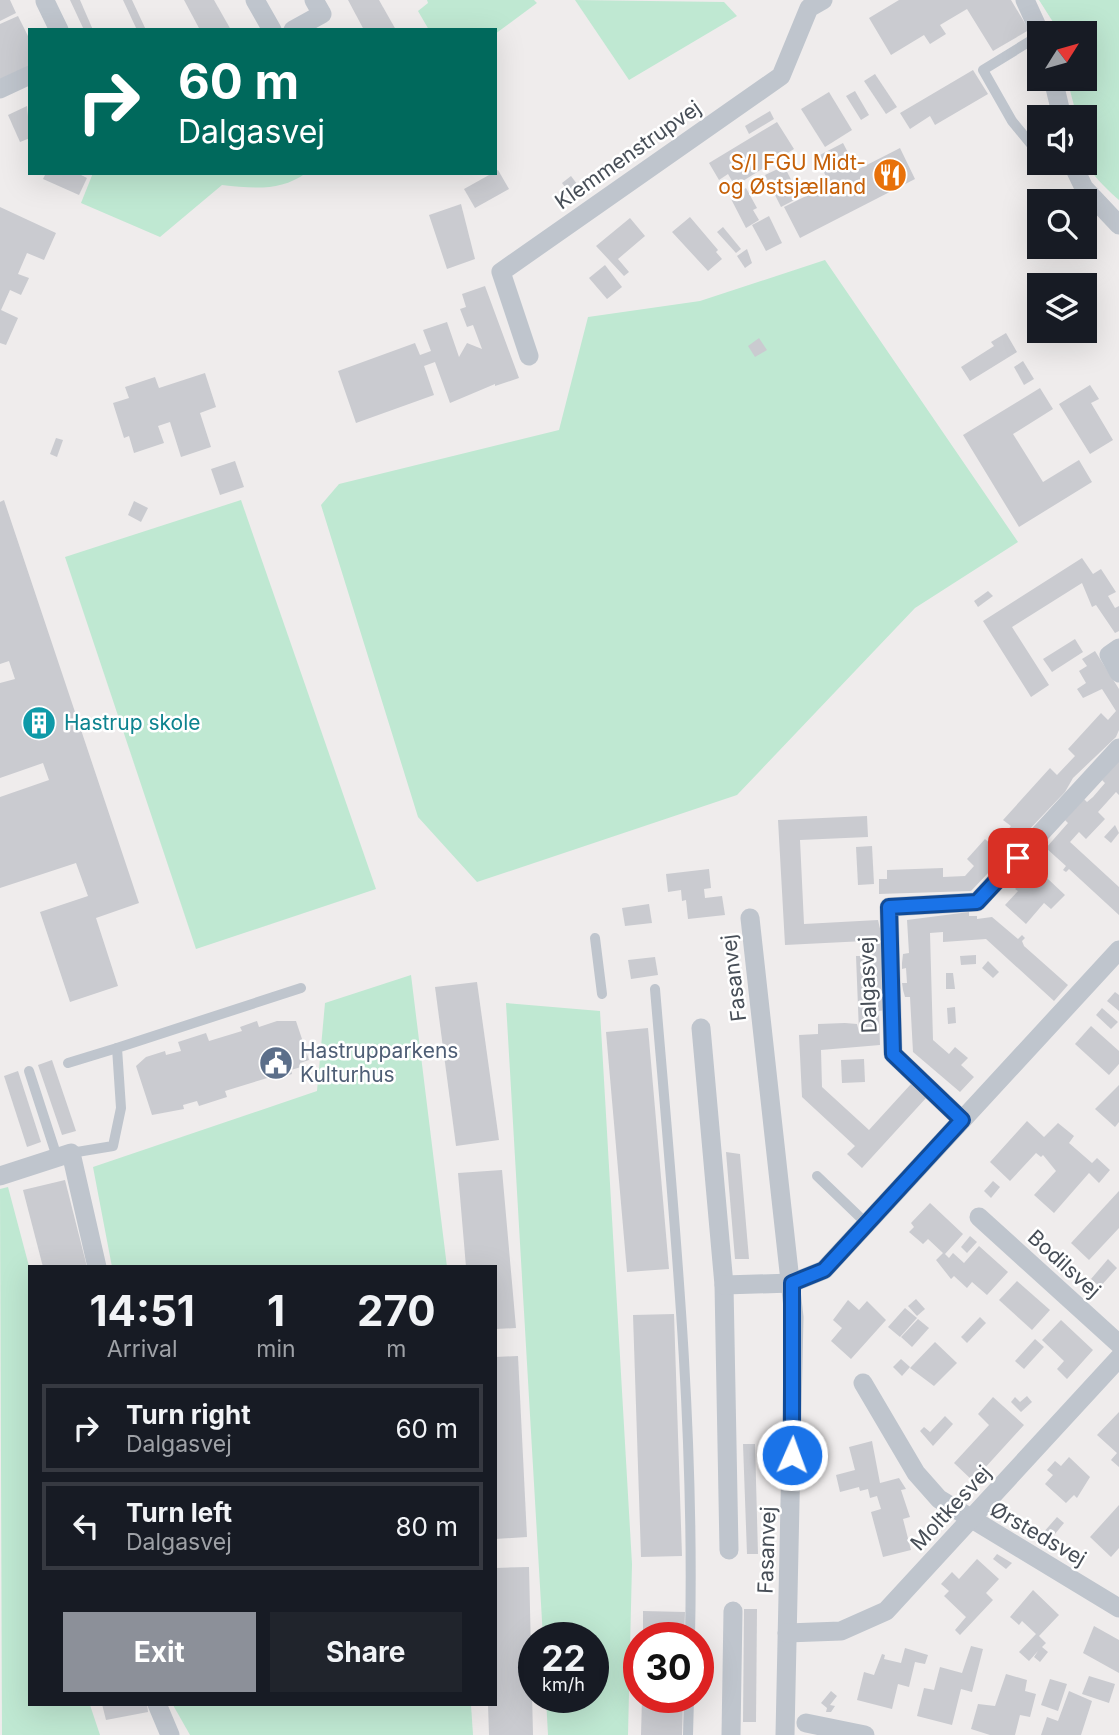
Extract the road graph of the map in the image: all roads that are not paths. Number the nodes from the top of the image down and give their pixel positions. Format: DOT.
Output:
graph roads {
  1 [pos="255,0"];
  2 [pos="314,0"];
  3 [pos="823,0"];
  4 [pos="1025,0"];
  5 [pos="45,1"];
  6 [pos="1034,21"];
  7 [pos="58,28"];
  8 [pos="271,28"];
  9 [pos="296,28"];
  10 [pos="1027,42"];
  11 [pos="28,77"];
  12 [pos="0,89"];
  13 [pos="1027,139"];
  14 [pos="1075,175"];
  15 [pos="1119,225"];
  16 [pos="529,356"];
  17 [pos="1119,648"];
  18 [pos="1119,673"];
  19 [pos="1119,748"];
  20 [pos="750,918"];
  21 [pos="595,938"];
  22 [pos="1119,950"];
  23 [pos="301,988"];
  24 [pos="655,989"];
  25 [pos="603,994"];
  26 [pos="701,1028"];
  27 [pos="117,1048"];
  28 [pos="68,1063"];
  29 [pos="29,1071"];
  30 [pos="962,1120"];
  31 [pos="64,1155"];
  32 [pos="0,1176"];
  33 [pos="817,1176"];
  34 [pos="979,1217"];
  35 [pos="867,1224"];
  36 [pos="96,1265"];
  37 [pos="792,1283"];
  38 [pos="724,1285"];
  39 [pos="1119,1344"];
  40 [pos="1119,1358"];
  41 [pos="863,1383"];
  42 [pos="971,1521"];
  43 [pos="729,1550"];
  44 [pos="1119,1608"];
  45 [pos="733,1611"];
  46 [pos="690,1622"];
  47 [pos="788,1633"];
  48 [pos="158,1706"];
  49 [pos="689,1713"];
  50 [pos="806,1723"];
  51 [pos="170,1735"];
  52 [pos="688,1735"];
  53 [pos="731,1735"];
  54 [pos="785,1735"];
  55 [pos="865,1735"];
  1 -- 8 [label="street"];
  2 -- 9 [label="street"];
  3 -- 16 [label="street, Klemmenstrupvej"];
  4 -- 6 [label="street"];
  5 -- 7 [label="street"];
  10 -- 13 [label="lane"];
  11 -- 12 [label="street"];
  14 -- 15 [label="street"];
  17 -- 18 [label="street"];
  19 -- 30 [label="street, Dalgasvej"];
  20 -- 37 [label="street, Fasanvej"];
  21 -- 25 [label="lane"];
  22 -- 30 [label="street"];
  23 -- 27 [label="lane"];
  24 -- 46 [label="lane"];
  26 -- 38 [label="street, Fasanvej"];
  27 -- 28 [label="lane"];
  27 -- 31 [label="lane"];
  29 -- 31 [label="lane"];
  30 -- 35 [label="street"];
  31 -- 32 [label="street"];
  31 -- 36 [label="street"];
  33 -- 35 [label="lane"];
  34 -- 39 [label="street, Bodilsvej"];
  35 -- 37 [label="street"];
  37 -- 38 [label="street"];
  37 -- 47 [label="street, Fasanvej"];
  38 -- 43 [label="street, Fasanvej"];
  40 -- 42 [label="street, Moltkesvej"];
  41 -- 42 [label="street, Ørstedsvej"];
  42 -- 44 [label="street, Ørstedsvej"];
  42 -- 47 [label="street, Moltkesvej"];
  45 -- 53 [label="street, Fasanvej"];
  47 -- 54 [label="street, Fasanvej"];
  48 -- 51 [label="street"];
  49 -- 52 [label="lane"];
  50 -- 55 [label="street"];
}
